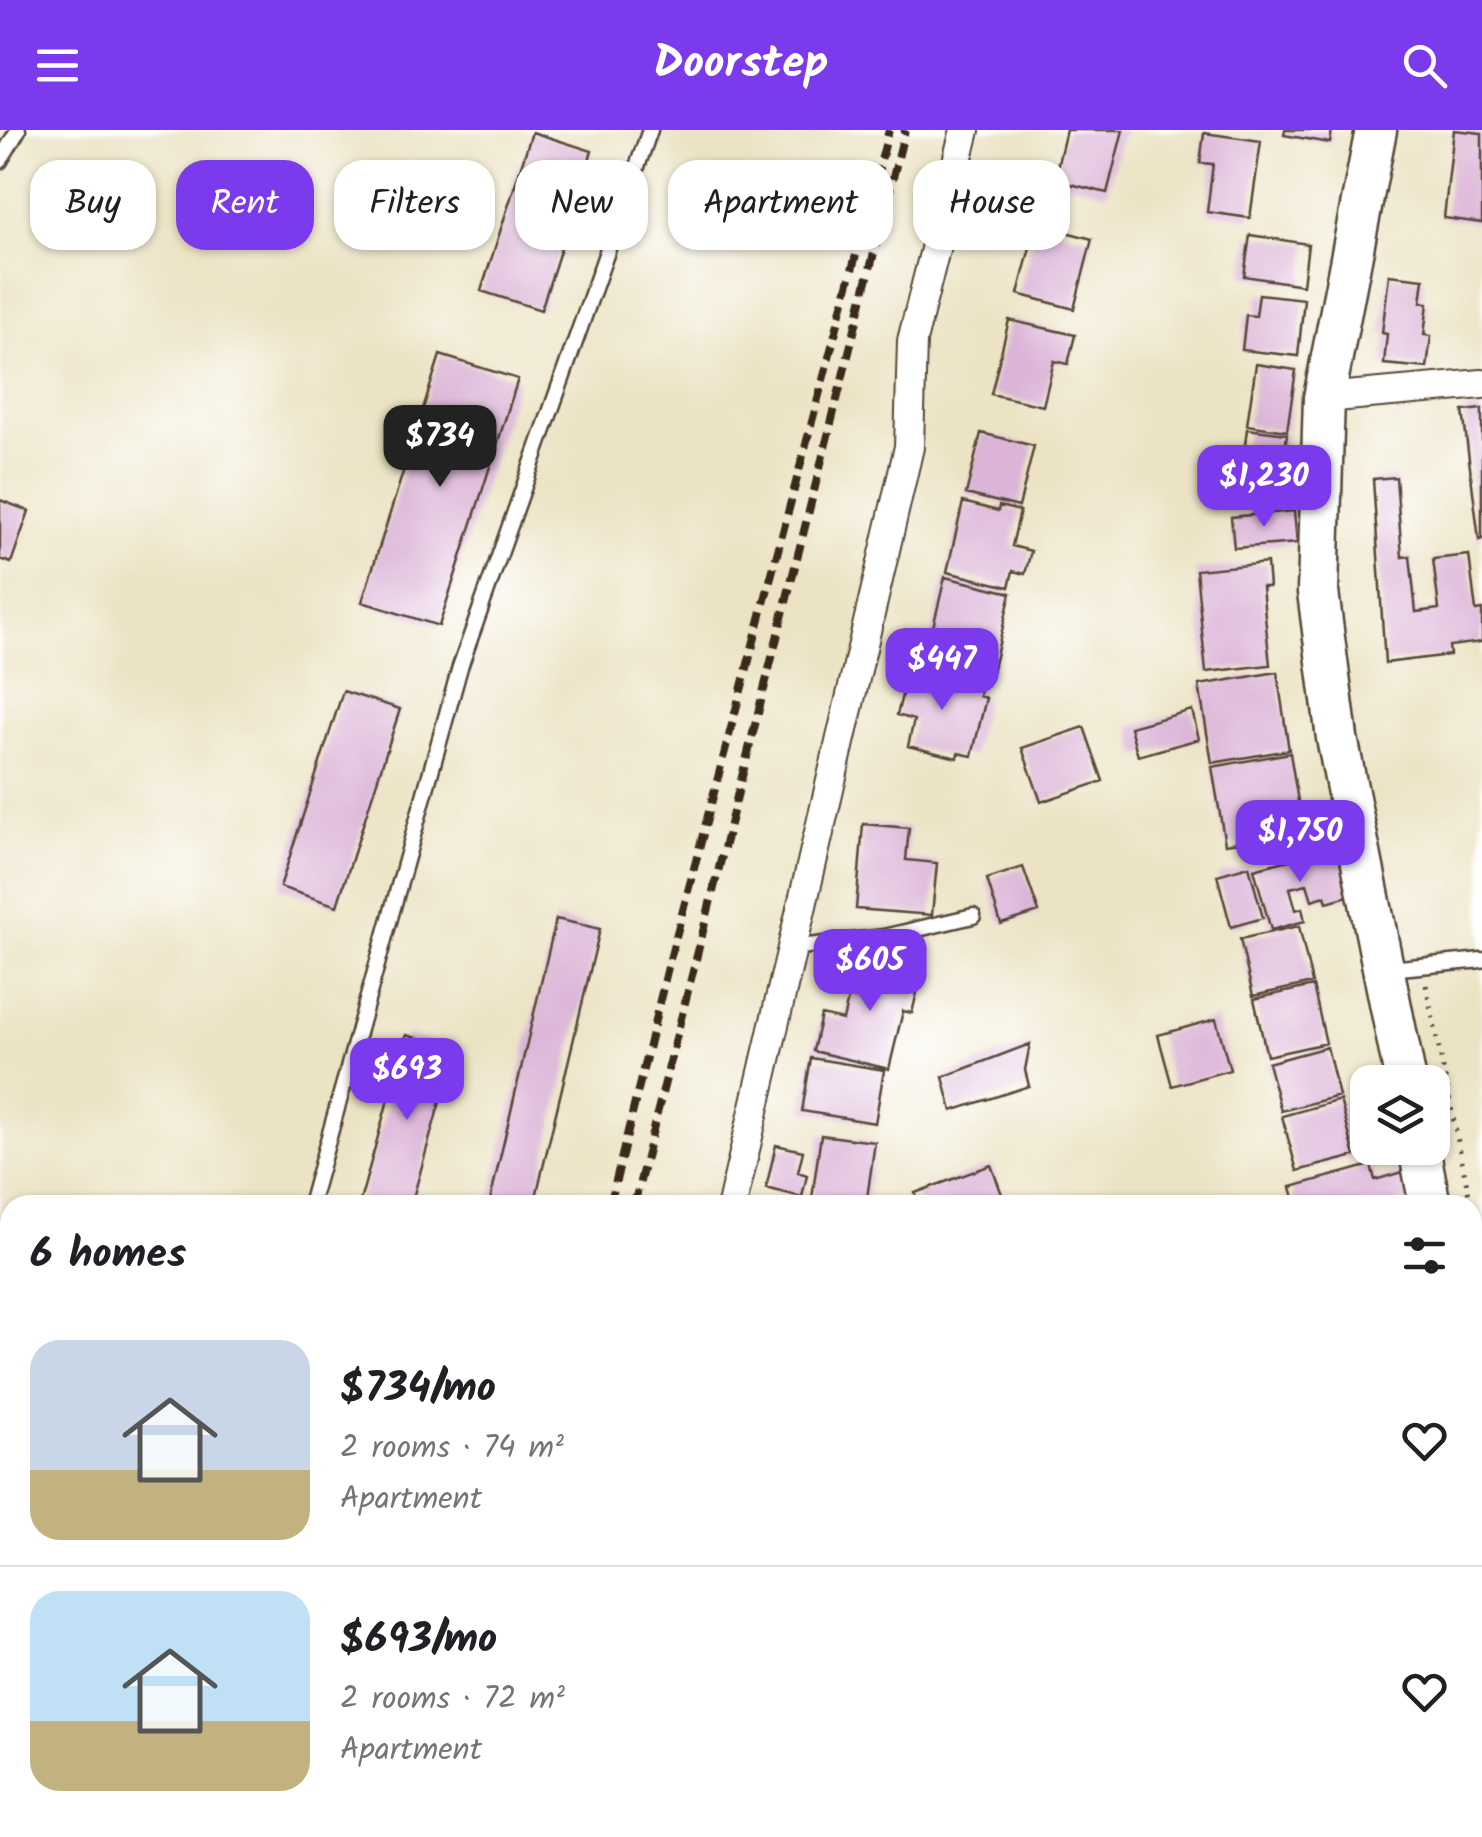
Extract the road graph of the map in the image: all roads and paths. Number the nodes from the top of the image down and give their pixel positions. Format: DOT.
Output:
graph roads {
  1 [pos="18,130"];
  2 [pos="650,130"];
  3 [pos="965,130"];
  4 [pos="1376,130"];
  5 [pos="0,161"];
  6 [pos="1482,384"];
  7 [pos="1324,398"];
  8 [pos="973,916"];
  9 [pos="792,948"];
  10 [pos="1482,960"];
  11 [pos="1402,967"];
  12 [pos="1405,1065"];
  13 [pos="1422,1165"];
  14 [pos="313,1195"];
  15 [pos="734,1195"];
  16 [pos="1428,1195"];
  17 [pos="1468,1195"];
  1 -- 5 [label="lane"];
  2 -- 14 [label="lane"];
  3 -- 9 [label="street"];
  4 -- 7 [label="main road"];
  6 -- 7 [label="street"];
  7 -- 11 [label="main road"];
  8 -- 9 [label="lane"];
  9 -- 15 [label="street"];
  10 -- 11 [label="lane"];
  11 -- 12 [label="main road"];
  11 -- 17 [label="path"];
  13 -- 16 [label="main road"];
}
